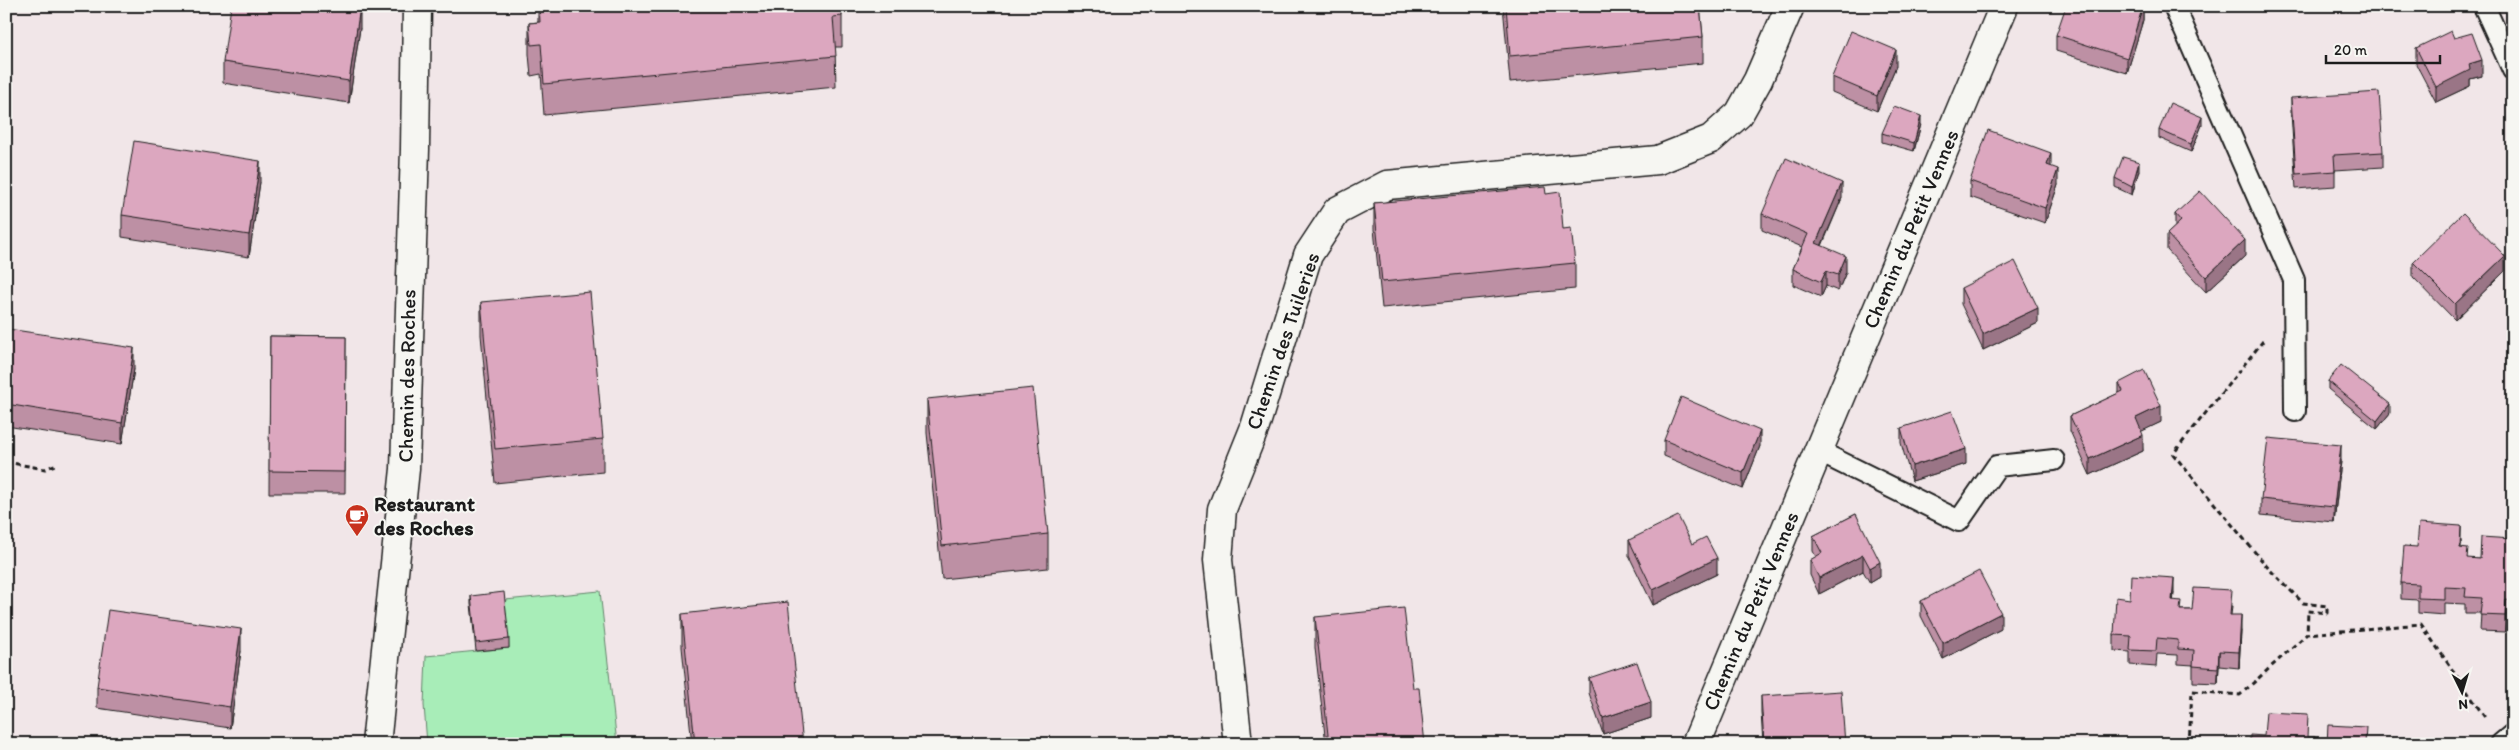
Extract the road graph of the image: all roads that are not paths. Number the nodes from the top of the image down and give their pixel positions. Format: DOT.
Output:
graph roads {
  1 [pos="417,6"];
  2 [pos="1790,6"];
  3 [pos="2004,6"];
  4 [pos="2174,6"];
  5 [pos="2484,6"];
  6 [pos="2513,70"];
  7 [pos="2295,411"];
  8 [pos="1818,451"];
  9 [pos="2054,460"];
  10 [pos="376,744"];
  11 [pos="1238,744"];
  12 [pos="1696,744"];
  1 -- 10 [label="street, Chemin des Roches"];
  2 -- 11 [label="street, Chemin des Tuileries"];
  3 -- 8 [label="street, Chemin du Petit Vennes"];
  4 -- 7 [label="lane"];
  5 -- 6 [label="lane"];
  8 -- 9 [label="lane"];
  8 -- 12 [label="street, Chemin du Petit Vennes"];
}
